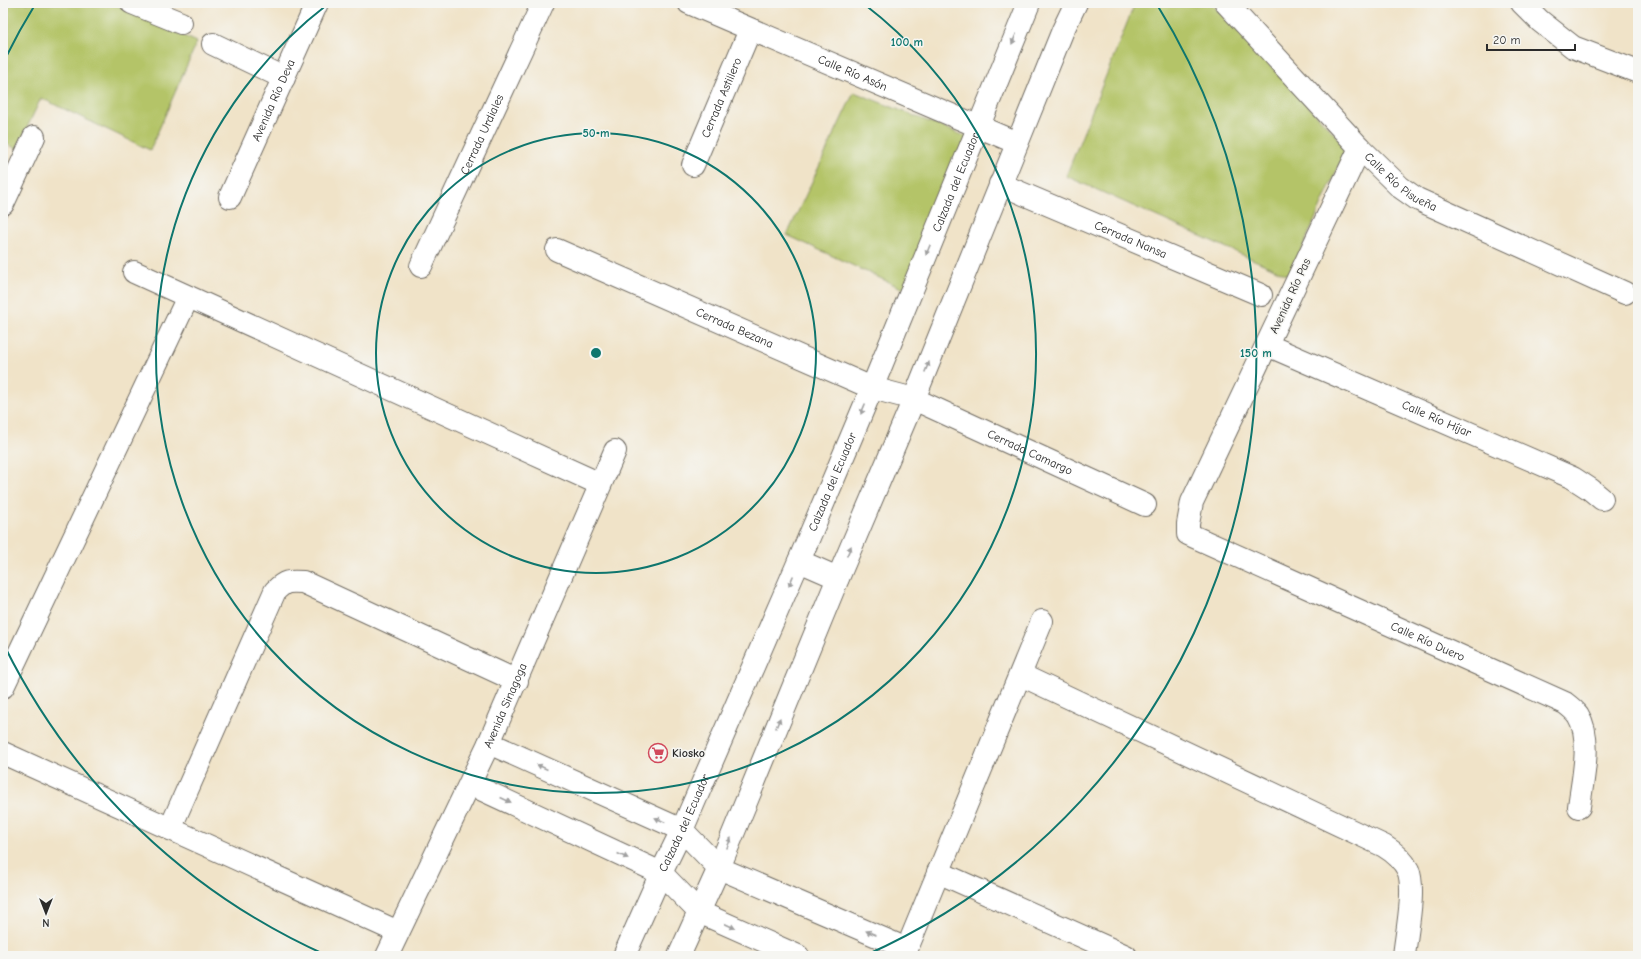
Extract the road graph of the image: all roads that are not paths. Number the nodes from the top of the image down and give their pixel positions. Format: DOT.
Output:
graph roads {
  1 [pos="132,3"];
  2 [pos="317,3"];
  3 [pos="543,3"];
  4 [pos="689,3"];
  5 [pos="1029,3"];
  6 [pos="1076,3"];
  7 [pos="1226,3"];
  8 [pos="1522,3"];
  9 [pos="181,23"];
  10 [pos="750,30"];
  11 [pos="214,44"];
  12 [pos="1638,72"];
  13 [pos="284,78"];
  14 [pos="977,127"];
  15 [pos="34,137"];
  16 [pos="1017,143"];
  17 [pos="1360,148"];
  18 [pos="693,165"];
  19 [pos="1000,184"];
  20 [pos="5,194"];
  21 [pos="230,197"];
  22 [pos="557,250"];
  23 [pos="421,266"];
  24 [pos="134,272"];
  25 [pos="1624,293"];
  26 [pos="1261,295"];
  27 [pos="188,297"];
  28 [pos="1267,345"];
  29 [pos="872,388"];
  30 [pos="914,399"];
  31 [pos="615,451"];
  32 [pos="600,484"];
  33 [pos="1602,499"];
  34 [pos="1145,505"];
  35 [pos="1188,534"];
  36 [pos="799,561"];
  37 [pos="838,578"];
  38 [pos="1042,621"];
  39 [pos="1021,675"];
  40 [pos="517,681"];
  41 [pos="3,687"];
  42 [pos="489,743"];
  43 [pos="3,753"];
  44 [pos="470,784"];
  45 [pos="1579,807"];
  46 [pos="170,829"];
  47 [pos="682,830"];
  48 [pos="719,868"];
  49 [pos="938,872"];
  50 [pos="661,873"];
  51 [pos="699,912"];
  52 [pos="398,932"];
  53 [pos="905,952"];
  54 [pos="387,956"];
  55 [pos="624,956"];
  56 [pos="680,956"];
  57 [pos="798,956"];
  58 [pos="1126,956"];
  59 [pos="1404,956"];
  1 -- 9 [label="street"];
  2 -- 13 [label="street, Avenida Río Deva"];
  3 -- 23 [label="street, Cerrada Urdiales"];
  4 -- 10 [label="street, Calle Río Asón"];
  5 -- 14 [label="street, Calzada del Ecuador, one-way"];
  6 -- 16 [label="street"];
  7 -- 17 [label="street, Calle Río Pisueña"];
  8 -- 12 [label="street"];
  10 -- 14 [label="street, Calle Río Asón"];
  10 -- 18 [label="street, Cerrada Astillero"];
  11 -- 13 [label="street"];
  13 -- 21 [label="street, Avenida Río Deva"];
  14 -- 16 [label="street, Calle Río Asón"];
  14 -- 29 [label="street, Calzada del Ecuador, one-way"];
  15 -- 20 [label="street"];
  16 -- 19 [label="street"];
  17 -- 25 [label="street, Calle Río Pisueña"];
  17 -- 28 [label="street, Avenida Río Pas"];
  19 -- 26 [label="street, Cerrada Nansa"];
  30 -- 19 [label="street, one-way"];
  22 -- 29 [label="street, Cerrada Bezana"];
  24 -- 27 [label="street"];
  27 -- 32 [label="street"];
  27 -- 41 [label="street"];
  28 -- 33 [label="street, Calle Río Híjar"];
  28 -- 35 [label="street, Avenida Río Pas"];
  29 -- 30 [label="street, Cerrada Bezana"];
  29 -- 36 [label="street, Calzada del Ecuador, one-way"];
  30 -- 34 [label="street, Cerrada Camargo"];
  37 -- 30 [label="street, one-way"];
  31 -- 32 [label="street, Avenida Sinagoga"];
  32 -- 40 [label="street, Avenida Sinagoga"];
  35 -- 45 [label="street, Calle Río Duero"];
  36 -- 37 [label="street"];
  36 -- 47 [label="street, Calzada del Ecuador, one-way"];
  48 -- 37 [label="street, one-way"];
  38 -- 39 [label="street"];
  39 -- 49 [label="street"];
  39 -- 59 [label="street"];
  40 -- 42 [label="street, Avenida Sinagoga"];
  40 -- 46 [label="street"];
  42 -- 44 [label="street, Avenida Sinagoga"];
  47 -- 42 [label="street, one-way"];
  43 -- 46 [label="street"];
  44 -- 50 [label="street, one-way"];
  44 -- 52 [label="street, Avenida Sinagoga"];
  46 -- 52 [label="street"];
  47 -- 48 [label="street"];
  47 -- 50 [label="street, Calzada del Ecuador"];
  48 -- 51 [label="street"];
  53 -- 48 [label="street, one-way"];
  49 -- 53 [label="street"];
  49 -- 58 [label="street"];
  50 -- 51 [label="street"];
  50 -- 55 [label="street, Calzada del Ecuador"];
  51 -- 56 [label="street"];
  51 -- 57 [label="street, one-way"];
  52 -- 54 [label="street, Avenida Sinagoga"];
}
